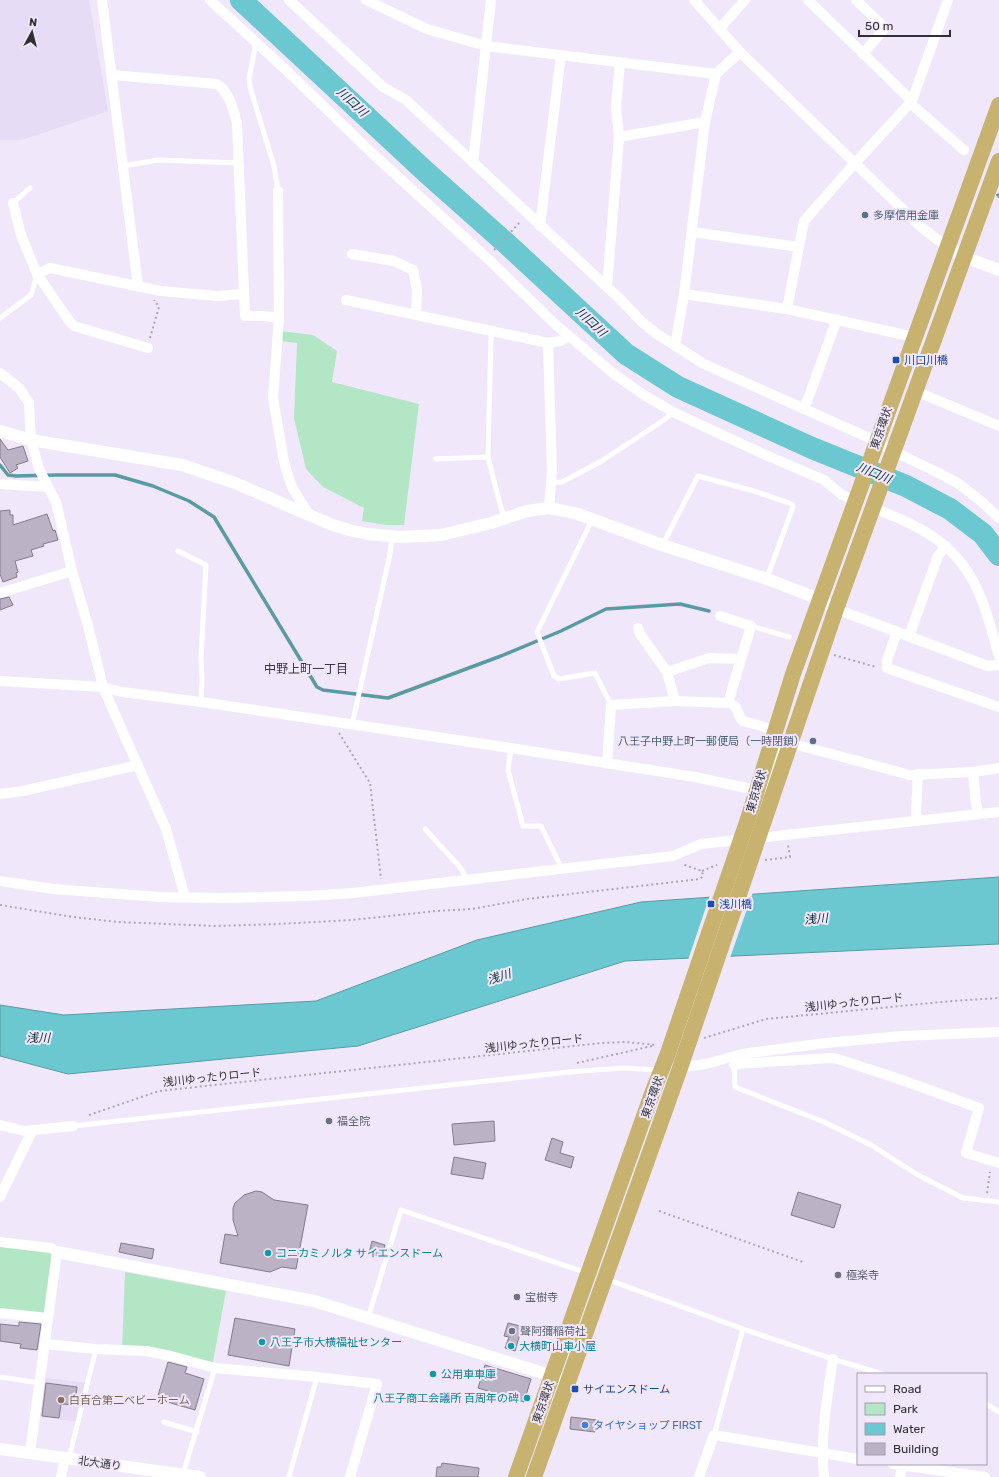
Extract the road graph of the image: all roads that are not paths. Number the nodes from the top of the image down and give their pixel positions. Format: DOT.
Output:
graph roads {
  1 [pos="102,0"];
  2 [pos="210,0"];
  3 [pos="289,0"];
  4 [pos="366,0"];
  5 [pos="491,0"];
  6 [pos="694,0"];
  7 [pos="745,0"];
  8 [pos="808,0"];
  9 [pos="856,0"];
  10 [pos="948,0"];
  11 [pos="720,28"];
  12 [pos="256,42"];
  13 [pos="486,46"];
  14 [pos="740,52"];
  15 [pos="863,54"];
  16 [pos="561,55"];
  17 [pos="620,62"];
  18 [pos="716,74"];
  19 [pos="112,75"];
  20 [pos="911,102"];
  21 [pos="999,105"];
  22 [pos="705,122"];
  23 [pos="619,137"];
  24 [pos="964,150"];
  25 [pos="999,161"];
  26 [pos="238,163"];
  27 [pos="473,163"];
  28 [pos="855,163"];
  29 [pos="123,166"];
  30 [pos="30,188"];
  31 [pos="278,191"];
  32 [pos="13,203"];
  33 [pos="540,226"];
  34 [pos="692,232"];
  35 [pos="799,246"];
  36 [pos="947,247"];
  37 [pos="352,254"];
  38 [pos="964,257"];
  39 [pos="999,270"];
  40 [pos="37,274"];
  41 [pos="142,287"];
  42 [pos="607,287"];
  43 [pos="244,294"];
  44 [pos="684,294"];
  45 [pos="346,300"];
  46 [pos="787,309"];
  47 [pos="416,314"];
  48 [pos="0,318"];
  49 [pos="279,318"];
  50 [pos="837,320"];
  51 [pos="493,331"];
  52 [pos="568,336"];
  53 [pos="914,337"];
  54 [pos="548,343"];
  55 [pos="675,346"];
  56 [pos="148,348"];
  57 [pos="0,373"];
  58 [pos="915,391"];
  59 [pos="803,409"];
  60 [pos="672,412"];
  61 [pos="999,426"];
  62 [pos="0,430"];
  63 [pos="31,440"];
  64 [pos="875,445"];
  65 [pos="892,453"];
  66 [pos="488,457"];
  67 [pos="436,459"];
  68 [pos="552,483"];
  69 [pos="0,484"];
  70 [pos="47,485"];
  71 [pos="857,496"];
  72 [pos="875,502"];
  73 [pos="549,508"];
  74 [pos="309,515"];
  75 [pos="505,518"];
  76 [pos="999,518"];
  77 [pos="592,520"];
  78 [pos="392,537"];
  79 [pos="662,545"];
  80 [pos="946,546"];
  81 [pos="178,551"];
  82 [pos="72,571"];
  83 [pos="767,578"];
  84 [pos="0,593"];
  85 [pos="819,599"];
  86 [pos="836,609"];
  87 [pos="720,616"];
  88 [pos="751,626"];
  89 [pos="638,628"];
  90 [pos="897,632"];
  91 [pos="909,636"];
  92 [pos="789,638"];
  93 [pos="999,656"];
  94 [pos="741,658"];
  95 [pos="999,665"];
  96 [pos="667,672"];
  97 [pos="0,681"];
  98 [pos="103,687"];
  99 [pos="675,701"];
  100 [pos="201,702"];
  101 [pos="728,703"];
  102 [pos="611,705"];
  103 [pos="999,707"];
  104 [pos="352,725"];
  105 [pos="775,730"];
  106 [pos="790,743"];
  107 [pos="511,748"];
  108 [pos="607,764"];
  109 [pos="138,766"];
  110 [pos="999,768"];
  111 [pos="973,772"];
  112 [pos="918,774"];
  113 [pos="756,790"];
  114 [pos="0,794"];
  115 [pos="999,812"];
  116 [pos="979,814"];
  117 [pos="917,821"];
  118 [pos="425,829"];
  119 [pos="757,843"];
  120 [pos="738,846"];
  121 [pos="562,869"];
  122 [pos="469,880"];
  123 [pos="0,881"];
  124 [pos="185,897"];
  125 [pos="999,1032"];
  126 [pos="663,1057"];
  127 [pos="682,1060"];
  128 [pos="734,1060"];
  129 [pos="0,1125"];
  130 [pos="73,1126"];
  131 [pos="32,1131"];
  132 [pos="995,1162"];
  133 [pos="0,1197"];
  134 [pos="999,1202"];
  135 [pos="0,1242"];
  136 [pos="57,1252"];
  137 [pos="597,1276"];
  138 [pos="0,1313"];
  139 [pos="48,1318"];
  140 [pos="368,1318"];
  141 [pos="743,1329"];
  142 [pos="45,1344"];
  143 [pos="96,1349"];
  144 [pos="833,1359"];
  145 [pos="215,1368"];
  146 [pos="879,1373"];
  147 [pos="552,1375"];
  148 [pos="0,1377"];
  149 [pos="317,1377"];
  150 [pos="568,1380"];
  151 [pos="40,1383"];
  152 [pos="987,1405"];
  153 [pos="999,1412"];
  154 [pos="164,1422"];
  155 [pos="197,1432"];
  156 [pos="714,1435"];
  157 [pos="0,1449"];
  158 [pos="30,1453"];
  159 [pos="822,1453"];
  160 [pos="67,1459"];
  161 [pos="857,1459"];
  162 [pos="900,1465"];
  163 [pos="907,1465"];
  164 [pos="144,1473"];
  165 [pos="183,1475"];
  166 [pos="61,1477"];
  167 [pos="200,1477"];
  168 [pos="289,1477"];
  169 [pos="350,1477"];
  170 [pos="516,1477"];
  171 [pos="534,1477"];
  172 [pos="699,1477"];
  173 [pos="824,1477"];
  174 [pos="900,1477"];
  175 [pos="985,1477"];
  1 -- 19 [label="street"];
  2 -- 12 [label="street"];
  3 -- 27 [label="street"];
  4 -- 13 [label="street"];
  5 -- 13 [label="street"];
  6 -- 11 [label="street"];
  7 -- 11 [label="street"];
  8 -- 15 [label="street"];
  9 -- 15 [label="street"];
  10 -- 20 [label="street"];
  11 -- 14 [label="street"];
  12 -- 31 [label="lane"];
  12 -- 52 [label="street"];
  13 -- 16 [label="street"];
  13 -- 27 [label="street"];
  14 -- 18 [label="street"];
  14 -- 28 [label="street"];
  15 -- 20 [label="street"];
  16 -- 17 [label="street"];
  16 -- 33 [label="street"];
  17 -- 18 [label="street"];
  17 -- 23 [label="street"];
  18 -- 22 [label="street"];
  19 -- 26 [label="street"];
  19 -- 29 [label="street"];
  20 -- 24 [label="street"];
  20 -- 28 [label="street"];
  21 -- 36 [label="highway, 東京環状"];
  22 -- 23 [label="street"];
  22 -- 34 [label="street"];
  23 -- 42 [label="street"];
  25 -- 38 [label="highway, 東京環状"];
  26 -- 29 [label="lane"];
  26 -- 43 [label="street"];
  27 -- 33 [label="street"];
  28 -- 35 [label="street"];
  28 -- 36 [label="street"];
  29 -- 41 [label="street"];
  30 -- 32 [label="lane"];
  31 -- 49 [label="street"];
  32 -- 40 [label="street"];
  33 -- 42 [label="street"];
  34 -- 35 [label="street"];
  34 -- 44 [label="street"];
  35 -- 46 [label="street"];
  36 -- 38 [label="street"];
  36 -- 53 [label="highway, 東京環状"];
  37 -- 47 [label="street"];
  38 -- 39 [label="street"];
  38 -- 58 [label="highway, 東京環状"];
  40 -- 41 [label="street"];
  40 -- 48 [label="lane"];
  40 -- 56 [label="street"];
  41 -- 43 [label="street"];
  42 -- 55 [label="street"];
  43 -- 49 [label="street"];
  44 -- 46 [label="street"];
  44 -- 55 [label="street"];
  45 -- 47 [label="street"];
  46 -- 50 [label="street"];
  47 -- 51 [label="street"];
  49 -- 74 [label="street"];
  50 -- 53 [label="street"];
  50 -- 59 [label="street"];
  51 -- 54 [label="street"];
  51 -- 66 [label="lane"];
  52 -- 54 [label="street"];
  52 -- 60 [label="street"];
  53 -- 64 [label="highway, 東京環状"];
  54 -- 68 [label="street"];
  55 -- 59 [label="street"];
  57 -- 63 [label="street"];
  58 -- 61 [label="street"];
  58 -- 65 [label="highway, 東京環状"];
  59 -- 64 [label="street"];
  60 -- 68 [label="lane"];
  60 -- 71 [label="street"];
  62 -- 63 [label="street"];
  63 -- 70 [label="street"];
  63 -- 74 [label="street"];
  64 -- 65 [label="street"];
  64 -- 71 [label="highway, 東京環状"];
  65 -- 72 [label="highway, 東京環状"];
  65 -- 76 [label="street"];
  66 -- 67 [label="lane"];
  66 -- 75 [label="lane"];
  68 -- 73 [label="street"];
  69 -- 70 [label="street"];
  70 -- 82 [label="street"];
  71 -- 85 [label="highway, 東京環状"];
  72 -- 80 [label="street"];
  72 -- 86 [label="highway, 東京環状"];
  73 -- 75 [label="street"];
  73 -- 77 [label="street"];
  74 -- 78 [label="street"];
  75 -- 78 [label="street"];
  77 -- 79 [label="street"];
  77 -- 102 [label="lane"];
  78 -- 104 [label="lane"];
  79 -- 83 [label="street"];
  79 -- 83 [label="lane"];
  80 -- 91 [label="street"];
  80 -- 93 [label="street"];
  81 -- 100 [label="lane"];
  82 -- 84 [label="street"];
  82 -- 98 [label="street"];
  83 -- 85 [label="street"];
  85 -- 86 [label="street"];
  85 -- 105 [label="highway, 東京環状"];
  86 -- 90 [label="street"];
  86 -- 106 [label="highway, 東京環状"];
  87 -- 88 [label="street"];
  88 -- 92 [label="lane"];
  88 -- 94 [label="street"];
  89 -- 96 [label="street"];
  90 -- 91 [label="street"];
  90 -- 103 [label="street"];
  91 -- 95 [label="street"];
  94 -- 96 [label="street"];
  94 -- 101 [label="street"];
  96 -- 99 [label="street"];
  97 -- 98 [label="street"];
  98 -- 100 [label="street"];
  98 -- 109 [label="street"];
  99 -- 101 [label="street"];
  99 -- 102 [label="street"];
  100 -- 104 [label="street"];
  101 -- 105 [label="street"];
  102 -- 108 [label="street"];
  104 -- 107 [label="street"];
  105 -- 113 [label="highway, 東京環状"];
  106 -- 112 [label="street"];
  106 -- 113 [label="street"];
  106 -- 119 [label="highway, 東京環状"];
  107 -- 108 [label="street"];
  107 -- 121 [label="lane"];
  108 -- 113 [label="street"];
  109 -- 114 [label="street"];
  109 -- 124 [label="street"];
  110 -- 111 [label="street"];
  111 -- 112 [label="street"];
  111 -- 116 [label="street"];
  112 -- 117 [label="street"];
  113 -- 120 [label="highway, 東京環状"];
  115 -- 116 [label="street"];
  116 -- 117 [label="street"];
  117 -- 119 [label="street"];
  118 -- 122 [label="lane"];
  119 -- 120 [label="street"];
  119 -- 127 [label="highway, 東京環状"];
  120 -- 121 [label="street"];
  120 -- 126 [label="highway, 東京環状"];
  121 -- 122 [label="street"];
  122 -- 124 [label="street"];
  123 -- 124 [label="street"];
  125 -- 128 [label="street"];
  126 -- 127 [label="street"];
  126 -- 130 [label="lane"];
  126 -- 137 [label="highway, 東京環状"];
  127 -- 128 [label="street"];
  127 -- 137 [label="highway, 東京環状"];
  128 -- 132 [label="street"];
  128 -- 134 [label="lane"];
  129 -- 131 [label="street"];
  130 -- 131 [label="street"];
  131 -- 133 [label="street"];
  135 -- 136 [label="street"];
  136 -- 139 [label="street"];
  136 -- 140 [label="street"];
  137 -- 140 [label="lane"];
  137 -- 141 [label="lane"];
  137 -- 147 [label="highway, 東京環状"];
  137 -- 150 [label="highway, 東京環状"];
  138 -- 139 [label="street"];
  139 -- 142 [label="street"];
  140 -- 147 [label="street"];
  141 -- 144 [label="lane"];
  141 -- 156 [label="lane"];
  142 -- 143 [label="street"];
  142 -- 151 [label="street"];
  143 -- 145 [label="street"];
  143 -- 160 [label="lane"];
  144 -- 146 [label="lane"];
  144 -- 159 [label="street"];
  145 -- 149 [label="street"];
  145 -- 155 [label="lane"];
  147 -- 150 [label="street"];
  147 -- 170 [label="highway, 東京環状"];
  148 -- 151 [label="lane"];
  149 -- 168 [label="lane"];
  149 -- 169 [label="street"];
  150 -- 171 [label="highway, 東京環状"];
  151 -- 158 [label="street"];
  152 -- 153 [label="lane"];
  154 -- 155 [label="lane"];
  155 -- 165 [label="lane"];
  156 -- 159 [label="street"];
  156 -- 172 [label="street"];
  157 -- 158 [label="street, 北大通り"];
  158 -- 160 [label="street, 北大通り"];
  159 -- 161 [label="street"];
  159 -- 173 [label="street"];
  160 -- 164 [label="street, 北大通り"];
  160 -- 166 [label="street"];
  162 -- 174 [label="street"];
  163 -- 175 [label="street"];
  164 -- 165 [label="street, 北大通り"];
  165 -- 167 [label="street, 北大通り"];
}
